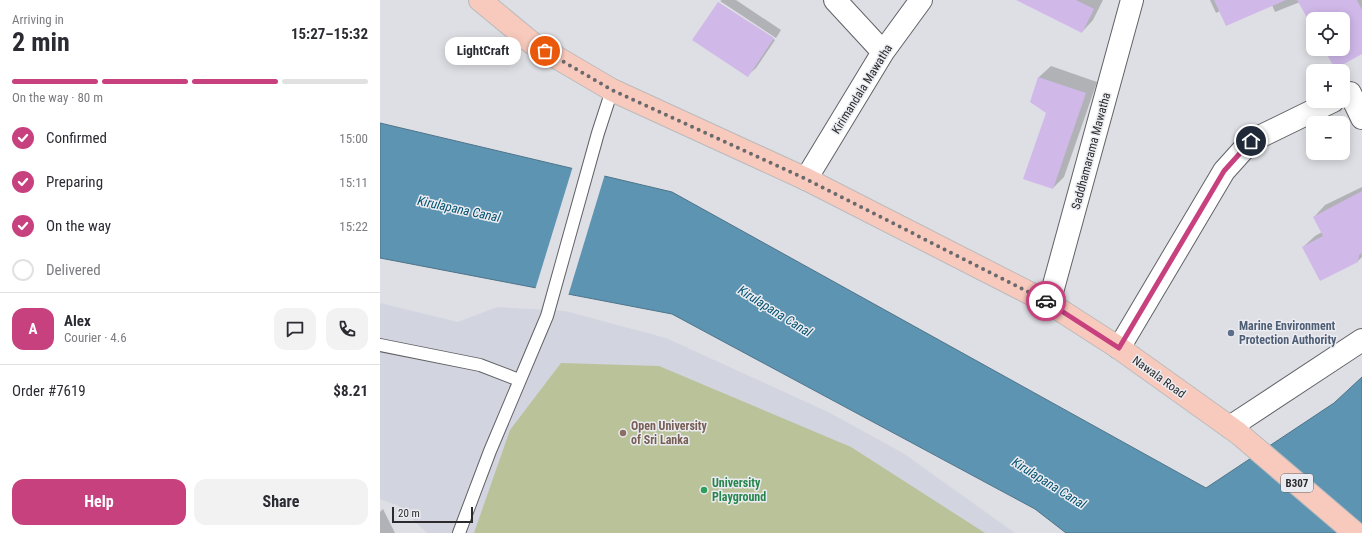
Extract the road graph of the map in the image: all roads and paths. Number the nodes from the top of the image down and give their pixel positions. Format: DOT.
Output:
graph roads {
  1 [pos="480,0"];
  2 [pos="835,0"];
  3 [pos="921,0"];
  4 [pos="1132,0"];
  5 [pos="883,52"];
  6 [pos="612,90"];
  7 [pos="1350,100"];
  8 [pos="1320,108"];
  9 [pos="1362,118"];
  10 [pos="806,179"];
  11 [pos="1049,302"];
  12 [pos="1362,340"];
  13 [pos="380,345"];
  14 [pos="1119,348"];
  15 [pos="519,380"];
  16 [pos="1234,430"];
  17 [pos="459,533"];
  18 [pos="1355,533"];
  1 -- 6 [label="main road, Nawala Road / B307"];
  2 -- 5 [label="street"];
  3 -- 5 [label="street, Kirimandala Mawatha"];
  4 -- 11 [label="street, Saddhamarama Mawatha"];
  5 -- 10 [label="street, Kirimandala Mawatha"];
  6 -- 10 [label="main road, Nawala Road / B307"];
  6 -- 15 [label="lane"];
  7 -- 9 [label="street"];
  8 -- 14 [label="street"];
  10 -- 11 [label="main road, Nawala Road / B307"];
  11 -- 14 [label="main road, Nawala Road / B307"];
  12 -- 16 [label="street"];
  13 -- 15 [label="lane"];
  14 -- 16 [label="main road, Nawala Road / B307"];
  15 -- 17 [label="lane"];
  16 -- 18 [label="main road, Nawala Road / B307"];
}
